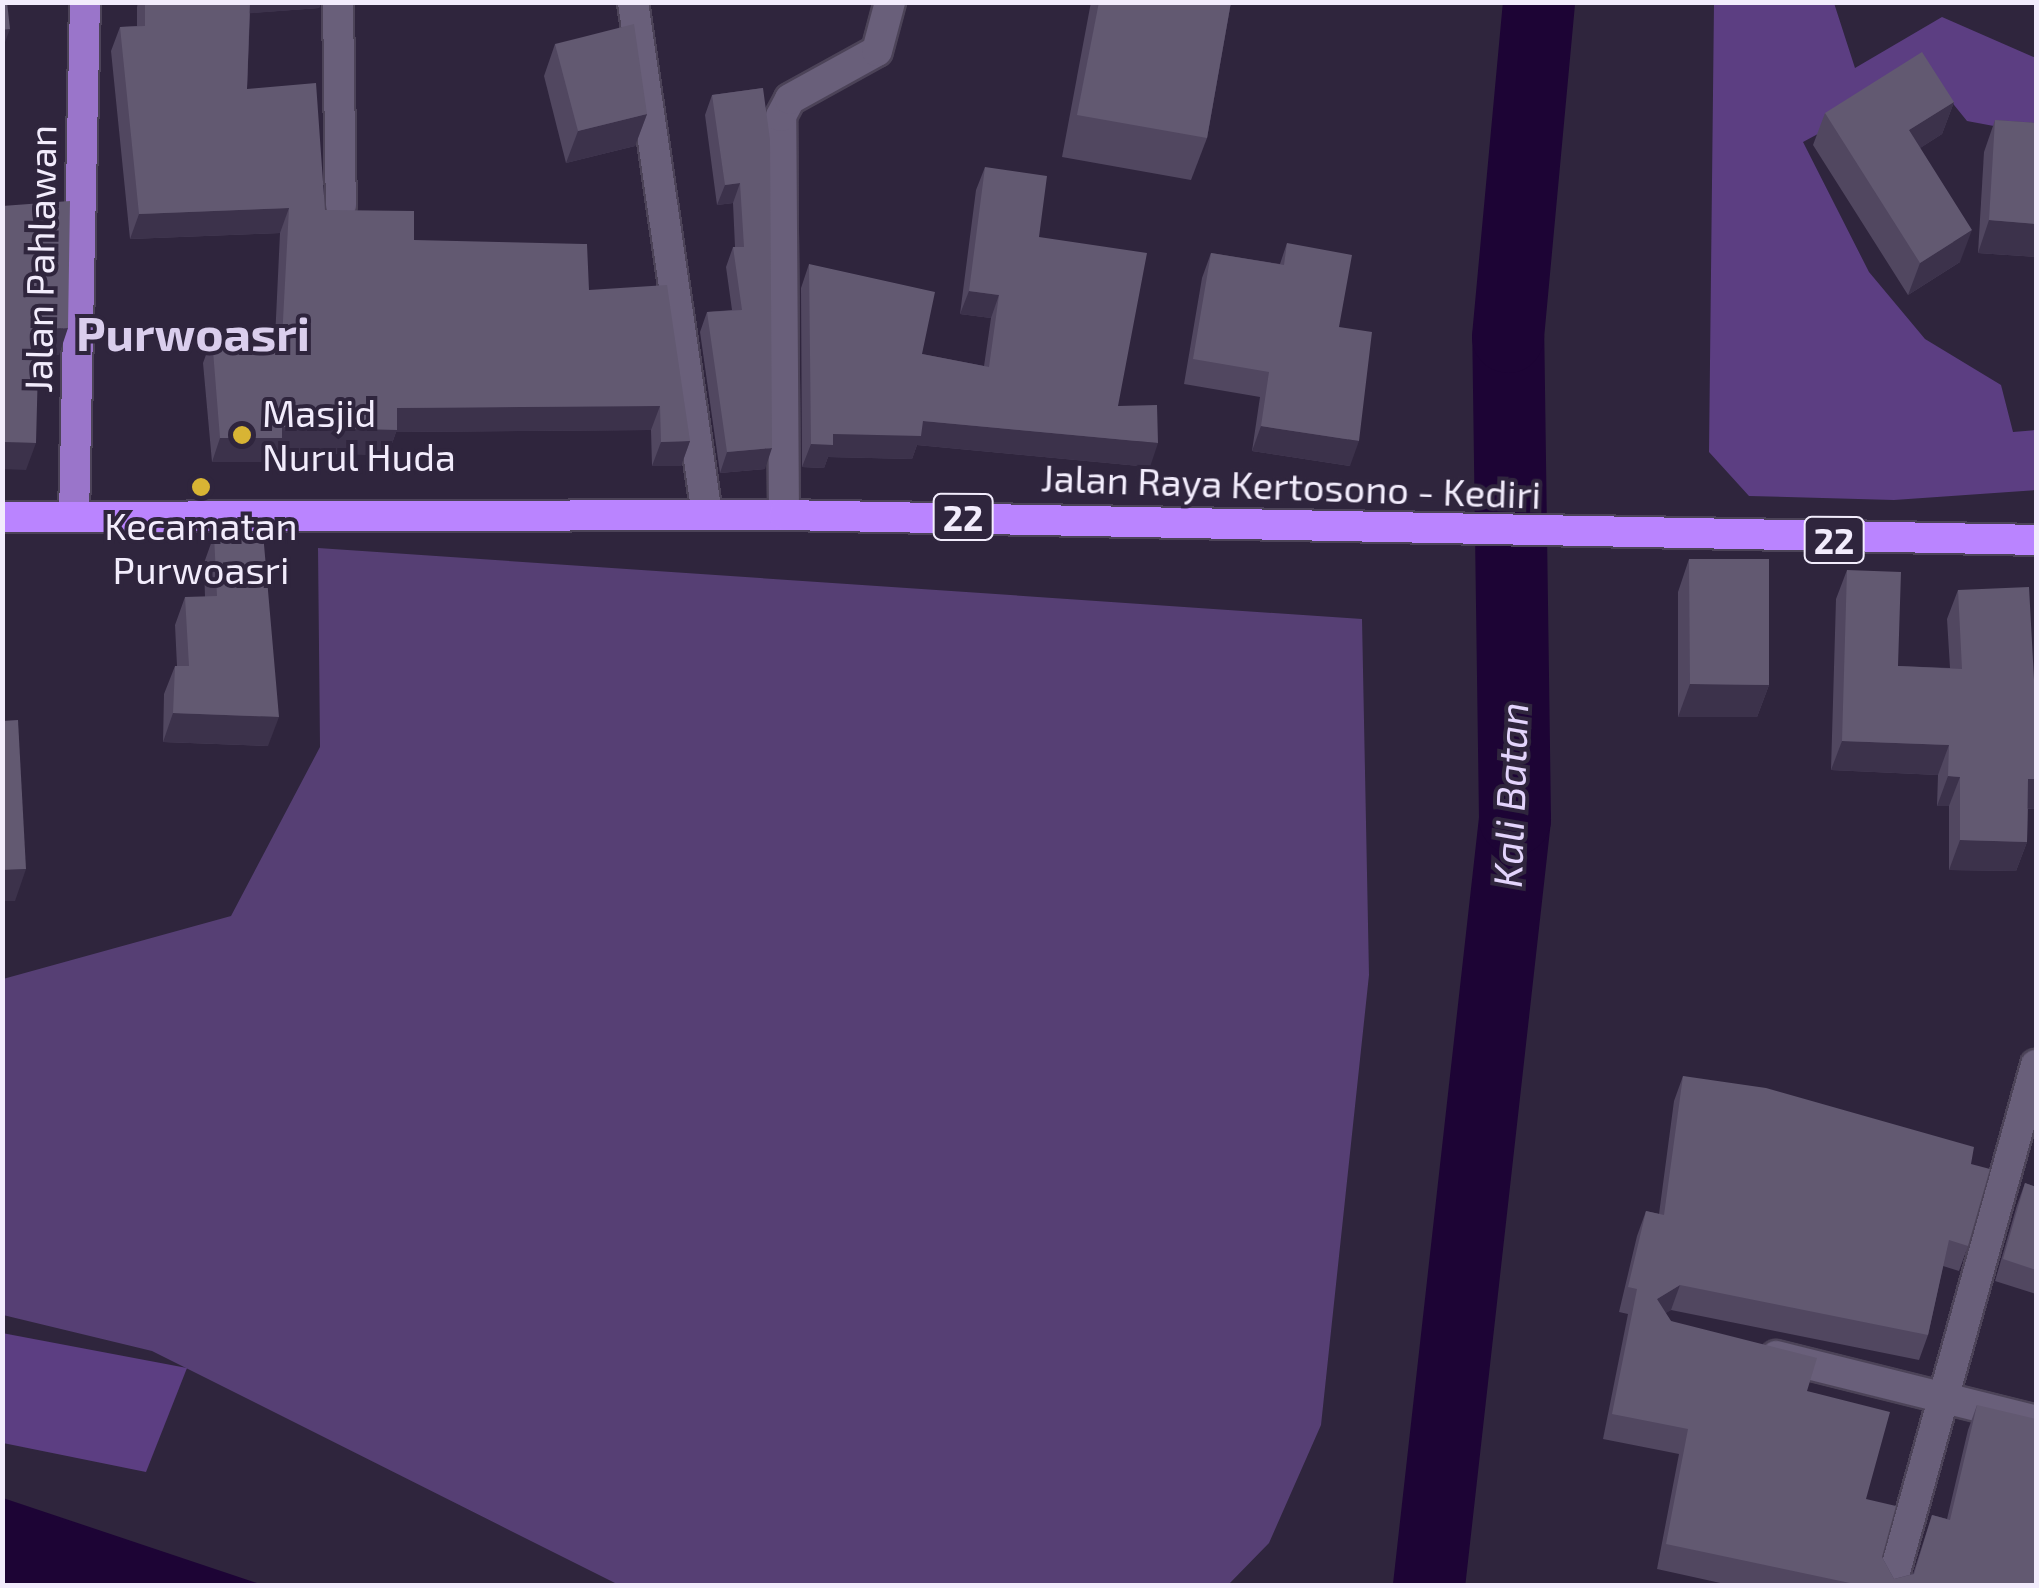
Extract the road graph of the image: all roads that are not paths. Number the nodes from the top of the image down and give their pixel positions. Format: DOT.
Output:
graph roads {
  1 [pos="85,2"];
  2 [pos="338,2"];
  3 [pos="633,2"];
  4 [pos="890,2"];
  5 [pos="341,206"];
  6 [pos="708,515"];
  7 [pos="784,515"];
  8 [pos="74,516"];
  9 [pos="2,517"];
  10 [pos="2036,540"];
  11 [pos="2036,1065"];
  12 [pos="1968,1153"];
  13 [pos="2004,1163"];
  14 [pos="1740,1346"];
  15 [pos="1941,1397"];
  16 [pos="2036,1421"];
  17 [pos="1891,1586"];
  1 -- 8 [label="main road, Jalan Pahlawan"];
  2 -- 5 [label="street"];
  3 -- 6 [label="street"];
  4 -- 7 [label="street"];
  6 -- 7 [label="highway, Jalan Raya Kertosono - Kediri / 22"];
  6 -- 8 [label="highway, Jalan Raya Kertosono - Kediri / 22"];
  7 -- 10 [label="highway, Jalan Raya Kertosono - Kediri / 22"];
  8 -- 9 [label="highway, Jalan Raya Kertosono - Kediri / 22"];
  11 -- 13 [label="street"];
  12 -- 13 [label="street"];
  13 -- 15 [label="street"];
  14 -- 15 [label="street"];
  15 -- 16 [label="street"];
  15 -- 17 [label="street"];
}
